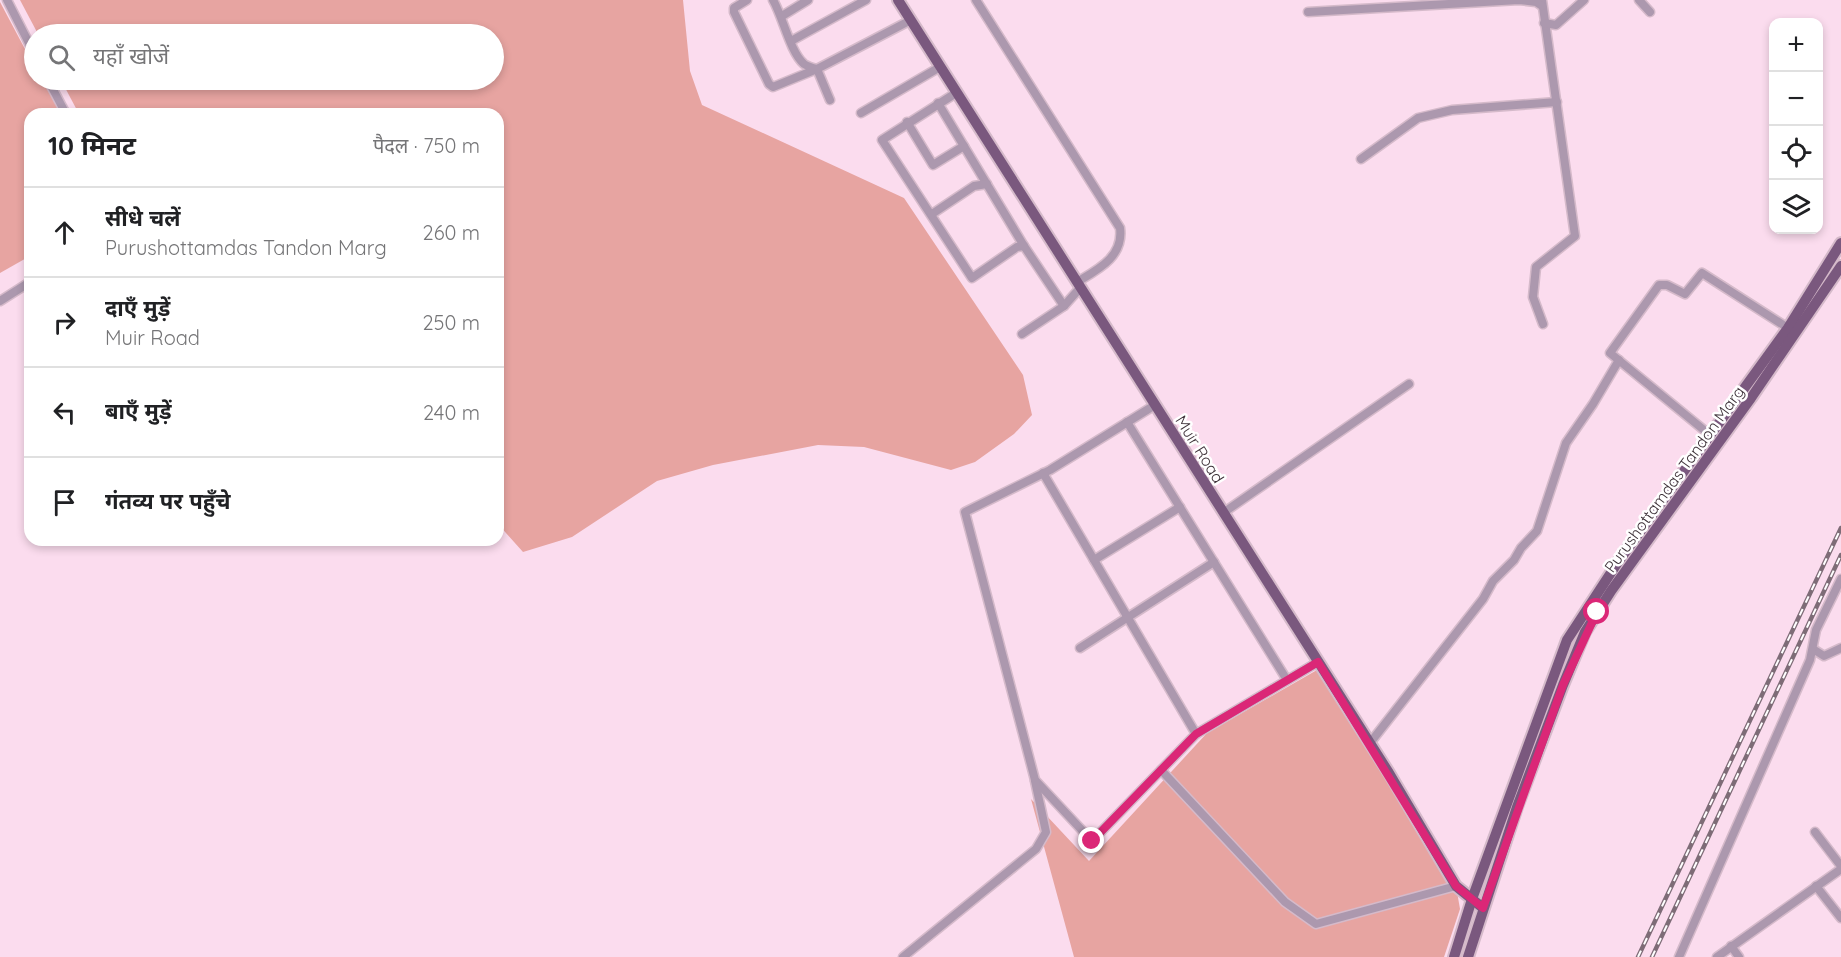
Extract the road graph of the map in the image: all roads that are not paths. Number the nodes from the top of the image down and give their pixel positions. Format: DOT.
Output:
graph roads {
  1 [pos="7,0"];
  2 [pos="747,0"];
  3 [pos="772,0"];
  4 [pos="808,0"];
  5 [pos="866,0"];
  6 [pos="898,0"];
  7 [pos="976,0"];
  8 [pos="1584,0"];
  9 [pos="1639,0"];
  10 [pos="1542,3"];
  11 [pos="1308,12"];
  12 [pos="1650,12"];
  13 [pos="782,16"];
  14 [pos="911,20"];
  15 [pos="1544,23"];
  16 [pos="24,33"];
  17 [pos="791,40"];
  18 [pos="940,67"];
  19 [pos="817,69"];
  20 [pos="53,90"];
  21 [pos="956,93"];
  22 [pos="830,100"];
  23 [pos="1557,102"];
  24 [pos="938,103"];
  25 [pos="63,108"];
  26 [pos="861,113"];
  27 [pos="907,122"];
  28 [pos="964,146"];
  29 [pos="1361,159"];
  30 [pos="987,184"];
  31 [pos="932,214"];
  32 [pos="1841,243"];
  33 [pos="1024,246"];
  34 [pos="1841,266"];
  35 [pos="1078,285"];
  36 [pos="24,286"];
  37 [pos="0,300"];
  38 [pos="1064,306"];
  39 [pos="1543,324"];
  40 [pos="1788,327"];
  41 [pos="1022,334"];
  42 [pos="1619,360"];
  43 [pos="1409,384"];
  44 [pos="1155,405"];
  45 [pos="1127,422"];
  46 [pos="1710,435"];
  47 [pos="1043,473"];
  48 [pos="1180,507"];
  49 [pos="1223,513"];
  50 [pos="1094,560"];
  51 [pos="1214,562"];
  52 [pos="1841,579"];
  53 [pos="1128,618"];
  54 [pos="1080,648"];
  55 [pos="1841,648"];
  56 [pos="1813,649"];
  57 [pos="1318,662"];
  58 [pos="1287,680"];
  59 [pos="1196,734"];
  60 [pos="1370,743"];
  61 [pos="1161,770"];
  62 [pos="1035,780"];
  63 [pos="1815,832"];
  64 [pos="1841,867"];
  65 [pos="1456,886"];
  66 [pos="1816,886"];
  67 [pos="1472,899"];
  68 [pos="1483,908"];
  69 [pos="1841,918"];
  70 [pos="1731,946"];
  71 [pos="903,957"];
  72 [pos="1454,957"];
  73 [pos="1468,957"];
  74 [pos="1679,957"];
  75 [pos="1717,957"];
  76 [pos="1739,957"];
  1 -- 16 [label="street"];
  2 -- 19 [label="street"];
  3 -- 13 [label="street"];
  4 -- 13 [label="street"];
  5 -- 17 [label="street"];
  6 -- 14 [label="main road, Muir Road"];
  7 -- 35 [label="street"];
  8 -- 15 [label="street"];
  9 -- 12 [label="street"];
  10 -- 11 [label="street"];
  10 -- 15 [label="street"];
  13 -- 17 [label="street"];
  14 -- 18 [label="main road, Muir Road"];
  14 -- 19 [label="street"];
  15 -- 23 [label="street"];
  17 -- 19 [label="street"];
  18 -- 21 [label="main road, Muir Road"];
  18 -- 26 [label="street"];
  19 -- 22 [label="street"];
  20 -- 25 [label="street"];
  21 -- 24 [label="street"];
  21 -- 35 [label="main road, Muir Road"];
  23 -- 29 [label="street"];
  23 -- 39 [label="street"];
  24 -- 27 [label="street"];
  24 -- 28 [label="street"];
  27 -- 28 [label="street"];
  27 -- 31 [label="street"];
  28 -- 30 [label="street"];
  30 -- 31 [label="street"];
  30 -- 33 [label="street"];
  31 -- 33 [label="street"];
  32 -- 40 [label="main road"];
  33 -- 38 [label="street"];
  34 -- 68 [label="main road, Purushottamdas Tandon Marg"];
  35 -- 38 [label="street"];
  35 -- 44 [label="main road, Muir Road"];
  36 -- 37 [label="street"];
  38 -- 41 [label="street"];
  40 -- 42 [label="street"];
  40 -- 46 [label="main road"];
  42 -- 46 [label="street"];
  42 -- 60 [label="street"];
  43 -- 49 [label="street"];
  44 -- 45 [label="street"];
  44 -- 49 [label="main road, Muir Road"];
  45 -- 47 [label="street"];
  45 -- 48 [label="street"];
  46 -- 67 [label="main road"];
  47 -- 50 [label="street"];
  47 -- 62 [label="street"];
  48 -- 50 [label="street"];
  48 -- 51 [label="street"];
  49 -- 57 [label="main road, Muir Road"];
  50 -- 53 [label="street"];
  51 -- 53 [label="street"];
  51 -- 58 [label="street"];
  52 -- 56 [label="street"];
  53 -- 54 [label="street"];
  53 -- 59 [label="street"];
  55 -- 56 [label="street"];
  56 -- 74 [label="street"];
  57 -- 58 [label="street"];
  57 -- 60 [label="main road, Muir Road"];
  58 -- 59 [label="street"];
  59 -- 61 [label="street"];
  60 -- 65 [label="main road, Muir Road"];
  61 -- 62 [label="street"];
  61 -- 65 [label="street"];
  62 -- 71 [label="street"];
  63 -- 64 [label="street"];
  64 -- 66 [label="street"];
  65 -- 67 [label="main road, Muir Road"];
  66 -- 69 [label="street"];
  66 -- 70 [label="street"];
  67 -- 68 [label="main road, Muir Road"];
  67 -- 72 [label="main road"];
  68 -- 73 [label="main road, Purushottamdas Tandon Marg"];
  70 -- 75 [label="street"];
  70 -- 76 [label="street"];
}
